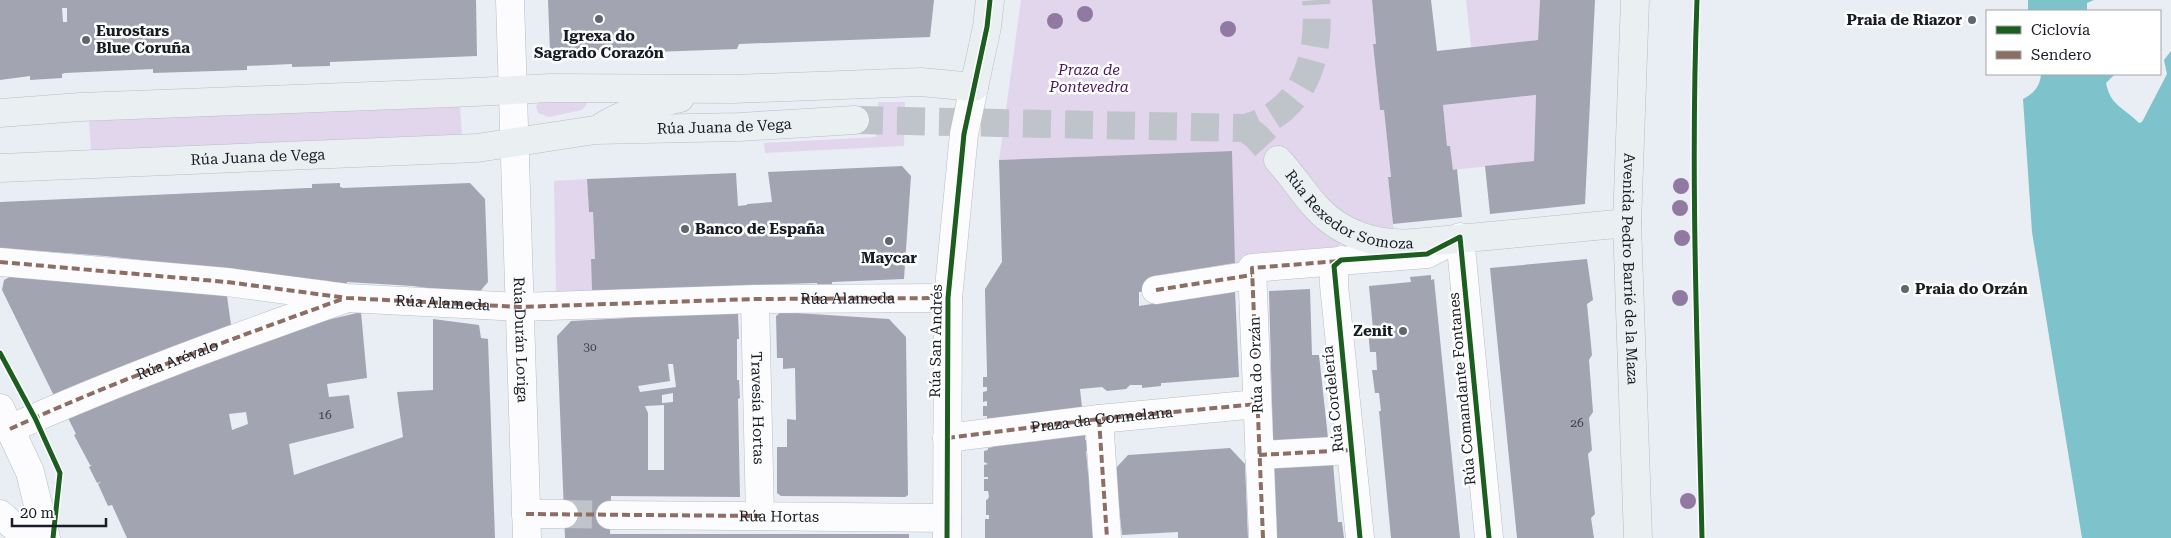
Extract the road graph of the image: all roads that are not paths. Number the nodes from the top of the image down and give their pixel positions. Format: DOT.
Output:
graph roads {
  1 [pos="510,0"];
  2 [pos="990,0"];
  3 [pos="1635,0"];
  4 [pos="974,87"];
  5 [pos="513,90"];
  6 [pos="733,90"];
  7 [pos="0,114"];
  8 [pos="855,120"];
  9 [pos="595,130"];
  10 [pos="514,143"];
  11 [pos="1278,160"];
  12 [pos="0,168"];
  13 [pos="1627,223"];
  14 [pos="1460,237"];
  15 [pos="1341,260"];
  16 [pos="0,262"];
  17 [pos="1252,272"];
  18 [pos="1156,290"];
  19 [pos="347,298"];
  20 [pos="948,298"];
  21 [pos="755,299"];
  22 [pos="520,307"];
  23 [pos="1257,404"];
  24 [pos="5,419"];
  25 [pos="1099,419"];
  26 [pos="947,438"];
  27 [pos="1351,450"];
  28 [pos="1260,455"];
  29 [pos="0,514"];
  30 [pos="564,514"];
  31 [pos="610,515"];
  32 [pos="760,516"];
  33 [pos="527,526"];
  34 [pos="947,528"];
  35 [pos="28,538"];
  36 [pos="46,538"];
  37 [pos="1108,538"];
  38 [pos="1262,538"];
  39 [pos="1360,538"];
  40 [pos="1489,538"];
  41 [pos="1638,538"];
  1 -- 5 [label="street"];
  2 -- 4 [label="main road"];
  3 -- 13 [label="main road, Avenida Pedro Barrié de la Maza"];
  4 -- 6 [label="main road, Rúa Juana de Vega"];
  4 -- 20 [label="street, Rúa San Andrés"];
  5 -- 6 [label="main road, Rúa Juana de Vega"];
  5 -- 7 [label="main road, Rúa Juana de Vega"];
  5 -- 10 [label="street"];
  6 -- 9 [label="main road, Rúa Juana de Vega"];
  8 -- 9 [label="main road, Rúa Juana de Vega"];
  9 -- 10 [label="main road, Rúa Juana de Vega"];
  10 -- 12 [label="main road, Rúa Juana de Vega"];
  10 -- 22 [label="street, Rúa Durán Loriga"];
  11 -- 14 [label="main road, Rúa Rexedor Somoza"];
  13 -- 14 [label="main road, Rúa Rexedor Somoza"];
  13 -- 41 [label="main road, Avenida Pedro Barrié de la Maza"];
  14 -- 15 [label="street, Rúa Rexedor Somoza"];
  14 -- 40 [label="street, Rúa Comandante Fontanes"];
  15 -- 17 [label="street, Rúa Rexedor Somoza"];
  15 -- 27 [label="street, Rúa Cordelería"];
  16 -- 19 [label="street, Rúa Alameda"];
  17 -- 18 [label="street"];
  17 -- 23 [label="street, Rúa do Orzán"];
  19 -- 22 [label="street, Rúa Alameda"];
  19 -- 24 [label="street, Rúa Arévalo"];
  20 -- 21 [label="street, Rúa Alameda"];
  20 -- 26 [label="street, Rúa San Andrés"];
  21 -- 22 [label="street, Rúa Alameda"];
  21 -- 32 [label="street, Travesía Hortas"];
  22 -- 33 [label="street, Rúa Durán Loriga"];
  23 -- 25 [label="street, Praza da Cormelana"];
  23 -- 28 [label="street, Rúa do Orzán"];
  24 -- 36 [label="street"];
  25 -- 26 [label="street, Praza da Cormelana"];
  25 -- 37 [label="street"];
  26 -- 34 [label="street, Rúa San Andrés"];
  27 -- 28 [label="street"];
  27 -- 39 [label="street, Rúa Cordelería"];
  28 -- 38 [label="street, Rúa do Orzán"];
  29 -- 35 [label="street"];
  30 -- 33 [label="street"];
  31 -- 32 [label="street, Rúa Hortas"];
  32 -- 34 [label="street, Rúa Hortas"];
}
